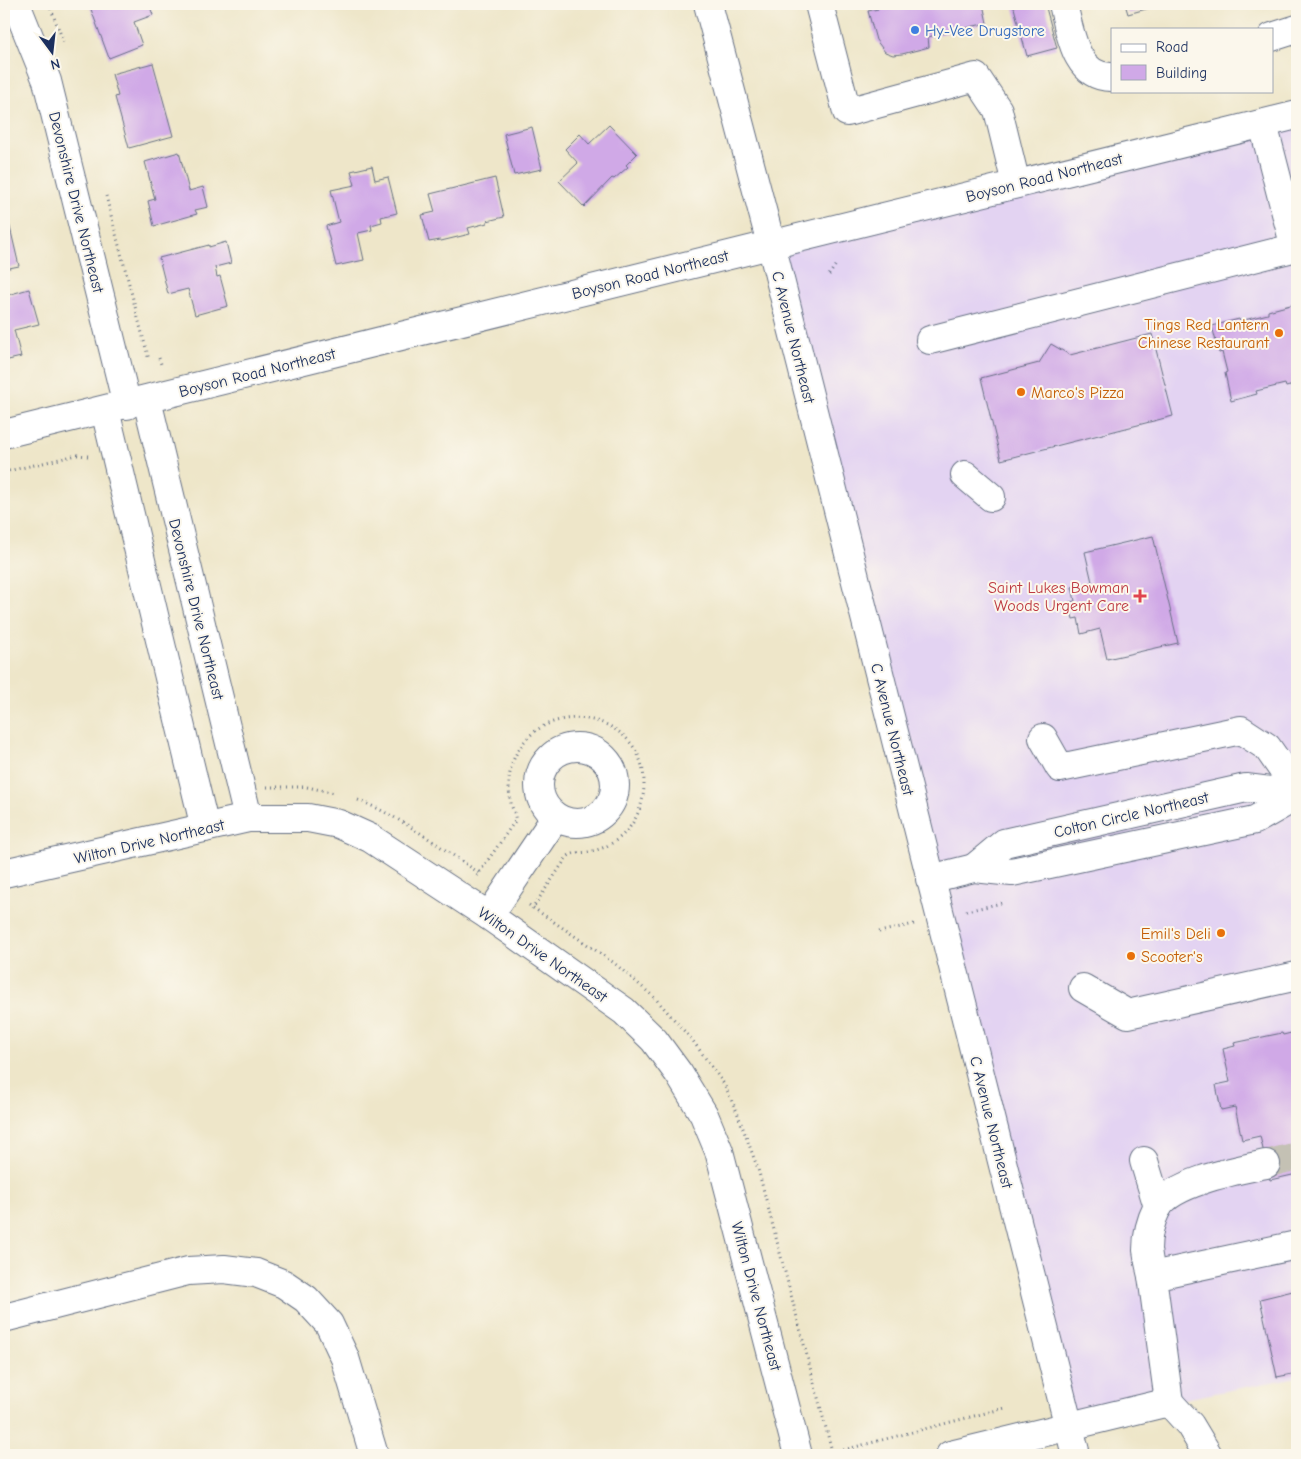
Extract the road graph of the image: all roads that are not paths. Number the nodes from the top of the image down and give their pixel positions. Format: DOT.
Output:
graph roads {
  1 [pos="16,4"];
  2 [pos="708,4"];
  3 [pos="819,4"];
  4 [pos="1063,4"];
  5 [pos="1297,29"];
  6 [pos="1274,37"];
  7 [pos="1107,77"];
  8 [pos="1297,115"];
  9 [pos="1263,124"];
  10 [pos="1016,184"];
  11 [pos="771,244"];
  12 [pos="1296,248"];
  13 [pos="930,340"];
  14 [pos="126,405"];
  15 [pos="4,434"];
  16 [pos="964,476"];
  17 [pos="991,497"];
  18 [pos="1043,738"];
  19 [pos="1297,790"];
  20 [pos="1297,795"];
  21 [pos="248,818"];
  22 [pos="555,818"];
  23 [pos="205,828"];
  24 [pos="4,873"];
  25 [pos="930,879"];
  26 [pos="489,916"];
  27 [pos="1297,976"];
  28 [pos="1083,988"];
  29 [pos="1144,1161"];
  30 [pos="1266,1164"];
  31 [pos="1158,1207"];
  32 [pos="1297,1245"];
  33 [pos="1152,1276"];
  34 [pos="4,1318"];
  35 [pos="1169,1402"];
  36 [pos="1068,1426"];
  37 [pos="374,1455"];
  38 [pos="798,1455"];
  39 [pos="950,1455"];
  40 [pos="1076,1455"];
  41 [pos="1208,1455"];
  1 -- 14 [label="street, Devonshire Drive Northeast"];
  2 -- 11 [label="street, C Avenue Northeast"];
  3 -- 10 [label="street"];
  4 -- 7 [label="street"];
  5 -- 6 [label="street"];
  8 -- 9 [label="street, Boyson Road Northeast"];
  9 -- 10 [label="street, Boyson Road Northeast"];
  9 -- 12 [label="street"];
  10 -- 11 [label="street, Boyson Road Northeast"];
  11 -- 14 [label="street, Boyson Road Northeast"];
  11 -- 25 [label="street, C Avenue Northeast"];
  12 -- 13 [label="street"];
  14 -- 15 [label="street, Boyson Road Northeast"];
  14 -- 21 [label="street, Devonshire Drive Northeast"];
  14 -- 23 [label="street, Devonshire Drive Northeast"];
  16 -- 17 [label="street"];
  18 -- 19 [label="street"];
  20 -- 25 [label="street, Colton Circle Northeast"];
  21 -- 23 [label="street, Wilton Drive Northeast"];
  21 -- 26 [label="street, Wilton Drive Northeast"];
  22 -- 26 [label="street"];
  23 -- 24 [label="street, Wilton Drive Northeast"];
  25 -- 36 [label="street, C Avenue Northeast"];
  26 -- 38 [label="street, Wilton Drive Northeast"];
  27 -- 28 [label="street"];
  29 -- 31 [label="street"];
  30 -- 31 [label="street"];
  31 -- 33 [label="street"];
  32 -- 33 [label="street"];
  33 -- 35 [label="street"];
  34 -- 37 [label="street"];
  35 -- 36 [label="street"];
  35 -- 41 [label="street"];
  36 -- 39 [label="street"];
  36 -- 40 [label="street, C Avenue Northeast"];
}
